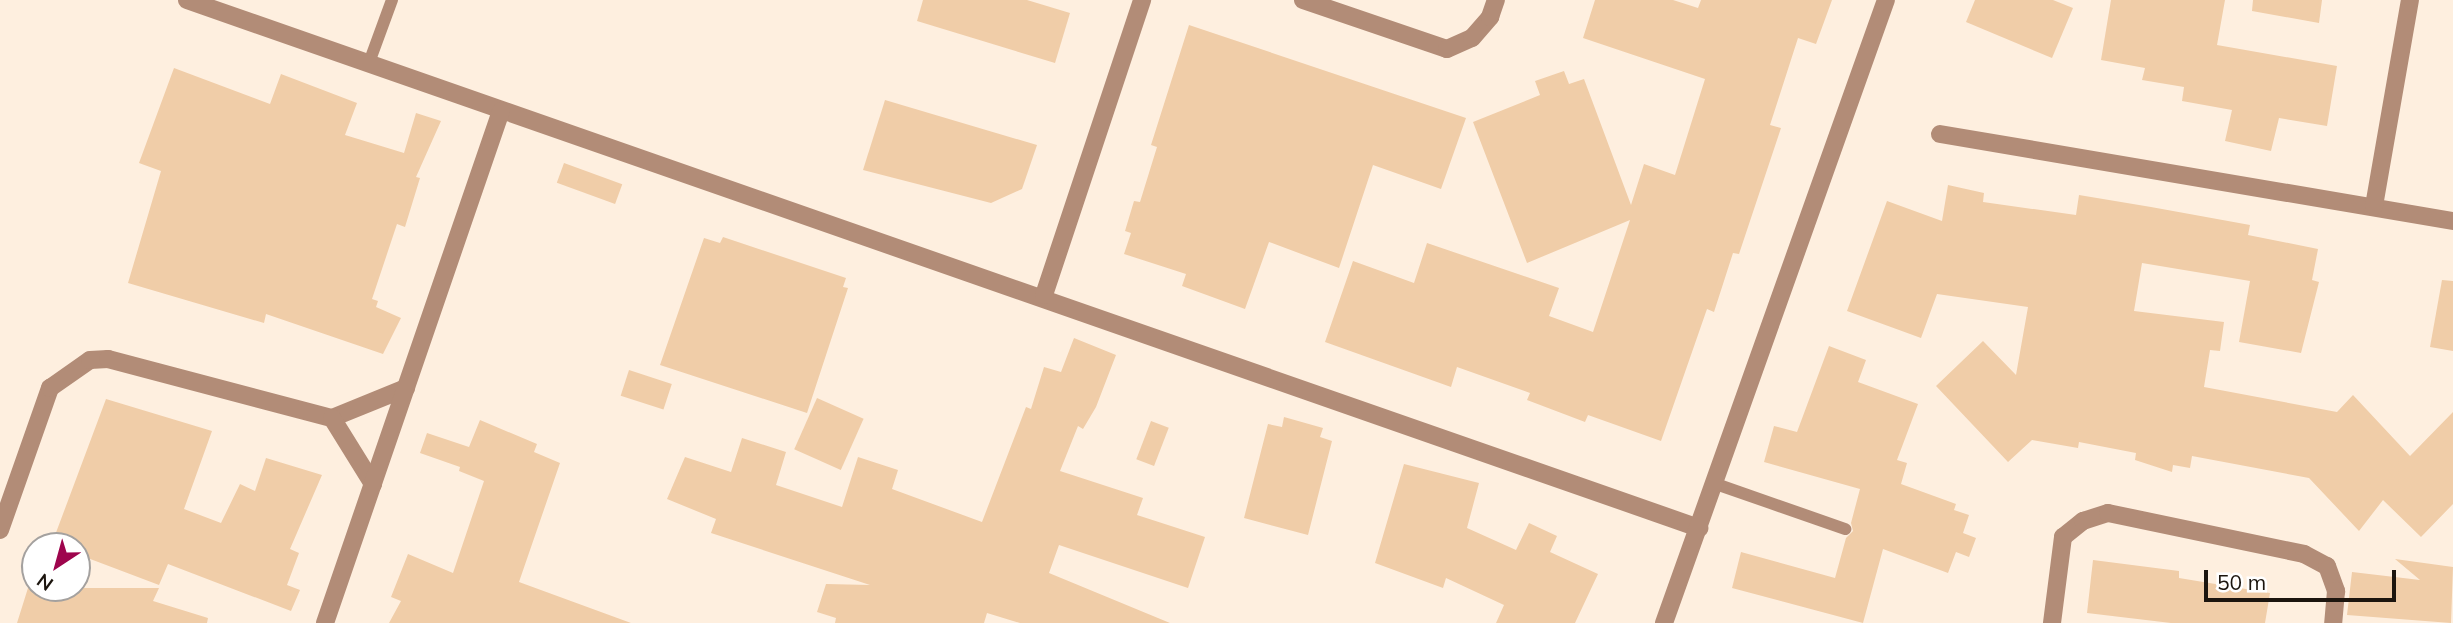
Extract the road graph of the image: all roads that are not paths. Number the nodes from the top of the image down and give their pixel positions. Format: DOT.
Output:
graph roads {
  1 [pos="187,0"];
  2 [pos="392,0"];
  3 [pos="1142,0"];
  4 [pos="1303,0"];
  5 [pos="1496,0"];
  6 [pos="1886,0"];
  7 [pos="2410,0"];
  8 [pos="370,60"];
  9 [pos="501,111"];
  10 [pos="1940,134"];
  11 [pos="2374,206"];
  12 [pos="2453,221"];
  13 [pos="1044,296"];
  14 [pos="406,388"];
  15 [pos="332,418"];
  16 [pos="373,484"];
  17 [pos="1716,484"];
  18 [pos="1699,528"];
  19 [pos="1845,529"];
  20 [pos="0,530"];
  21 [pos="325,623"];
  22 [pos="1664,623"];
  23 [pos="2052,623"];
  24 [pos="2333,623"];
  1 -- 8 [label="street"];
  2 -- 8 [label="lane"];
  3 -- 13 [label="street"];
  4 -- 5 [label="street"];
  6 -- 17 [label="street"];
  7 -- 11 [label="street"];
  8 -- 9 [label="street"];
  9 -- 13 [label="street"];
  9 -- 14 [label="street"];
  10 -- 11 [label="street"];
  11 -- 12 [label="street"];
  13 -- 18 [label="street"];
  14 -- 15 [label="street"];
  14 -- 16 [label="street"];
  15 -- 16 [label="street"];
  15 -- 20 [label="street"];
  16 -- 21 [label="street"];
  17 -- 18 [label="street"];
  17 -- 19 [label="lane"];
  18 -- 22 [label="street"];
  23 -- 24 [label="street"];
}
